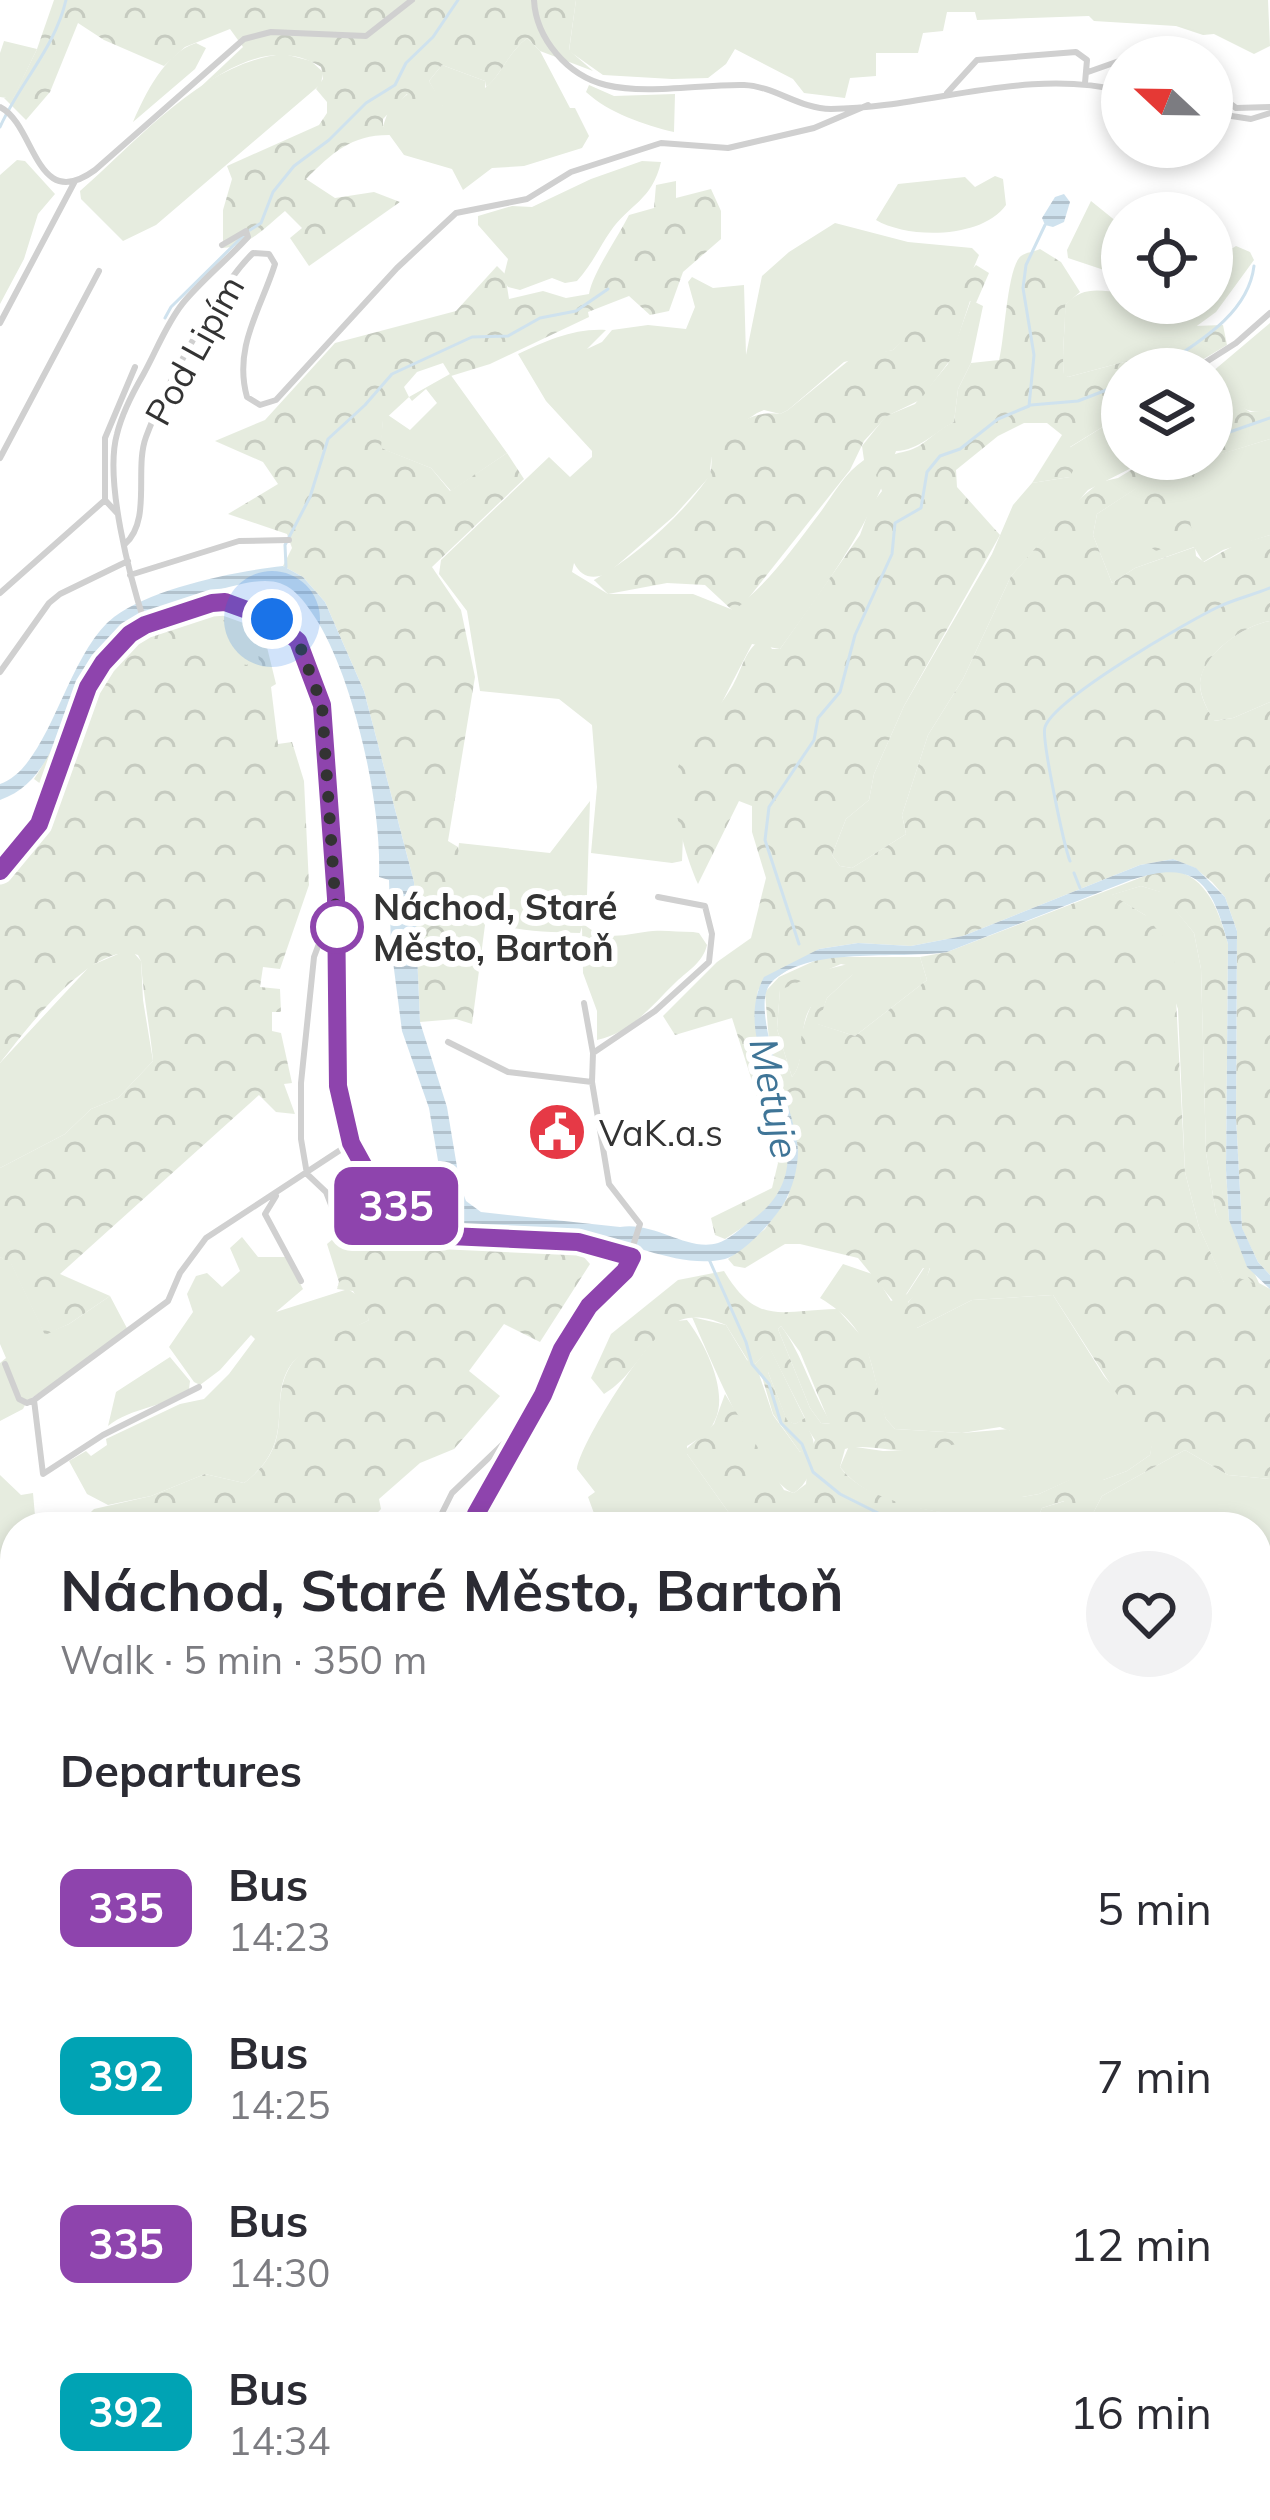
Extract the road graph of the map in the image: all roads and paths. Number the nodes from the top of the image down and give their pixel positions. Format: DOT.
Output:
graph roads {
  1 [pos="412,0"];
  2 [pos="534,0"];
  3 [pos="1101,67"];
  4 [pos="1088,72"];
  5 [pos="1085,82"];
  6 [pos="1101,86"];
  7 [pos="945,96"];
  8 [pos="868,105"];
  9 [pos="1233,106"];
  10 [pos="0,107"];
  11 [pos="1270,110"];
  12 [pos="1233,116"];
  13 [pos="75,181"];
  14 [pos="222,245"];
  15 [pos="99,271"];
  16 [pos="1270,313"];
  17 [pos="0,323"];
  18 [pos="1228,348"];
  19 [pos="135,367"];
  20 [pos="0,458"];
  21 [pos="105,500"];
  22 [pos="120,516"];
  23 [pos="289,539"];
  24 [pos="125,544"];
  25 [pos="128,561"];
  26 [pos="130,575"];
  27 [pos="0,593"];
  28 [pos="145,622"];
  29 [pos="0,672"];
  30 [pos="0,871"];
  31 [pos="658,897"];
  32 [pos="336,898"];
  33 [pos="584,1003"];
  34 [pos="448,1042"];
  35 [pos="593,1053"];
  36 [pos="592,1082"];
  37 [pos="351,1143"];
  38 [pos="307,1174"];
  39 [pos="278,1193"];
  40 [pos="338,1223"];
  41 [pos="633,1254"];
  42 [pos="301,1281"];
  43 [pos="5,1364"];
  44 [pos="200,1388"];
  45 [pos="34,1400"];
  46 [pos="524,1424"];
  47 [pos="443,1512"];
  48 [pos="477,1512"];
  1 -- 13 [label="street"];
  2 -- 8 [label="street"];
  3 -- 4 [label="street"];
  4 -- 5 [label="street"];
  4 -- 7 [label="street"];
  5 -- 6 [label="street"];
  5 -- 7 [label="street"];
  7 -- 8 [label="street"];
  8 -- 24 [label="street, Pod Lipím"];
  9 -- 11 [label="street"];
  10 -- 13 [label="street"];
  11 -- 12 [label="street"];
  13 -- 17 [label="street"];
  14 -- 22 [label="street"];
  15 -- 20 [label="street"];
  16 -- 18 [label="street"];
  19 -- 21 [label="street"];
  21 -- 22 [label="street"];
  21 -- 27 [label="street"];
  22 -- 24 [label="street"];
  23 -- 26 [label="street"];
  24 -- 25 [label="street"];
  25 -- 26 [label="street"];
  25 -- 29 [label="street"];
  26 -- 28 [label="street"];
  28 -- 30 [label="street"];
  28 -- 32 [label="street"];
  31 -- 35 [label="street"];
  32 -- 37 [label="street"];
  32 -- 38 [label="street"];
  33 -- 35 [label="street"];
  34 -- 36 [label="street"];
  35 -- 36 [label="street"];
  36 -- 41 [label="street"];
  37 -- 38 [label="street"];
  37 -- 41 [label="street"];
  38 -- 39 [label="street"];
  38 -- 40 [label="street"];
  39 -- 42 [label="street"];
  39 -- 45 [label="street"];
  41 -- 46 [label="street"];
  43 -- 45 [label="street"];
  44 -- 45 [label="street"];
  46 -- 47 [label="street"];
  46 -- 48 [label="street"];
}
